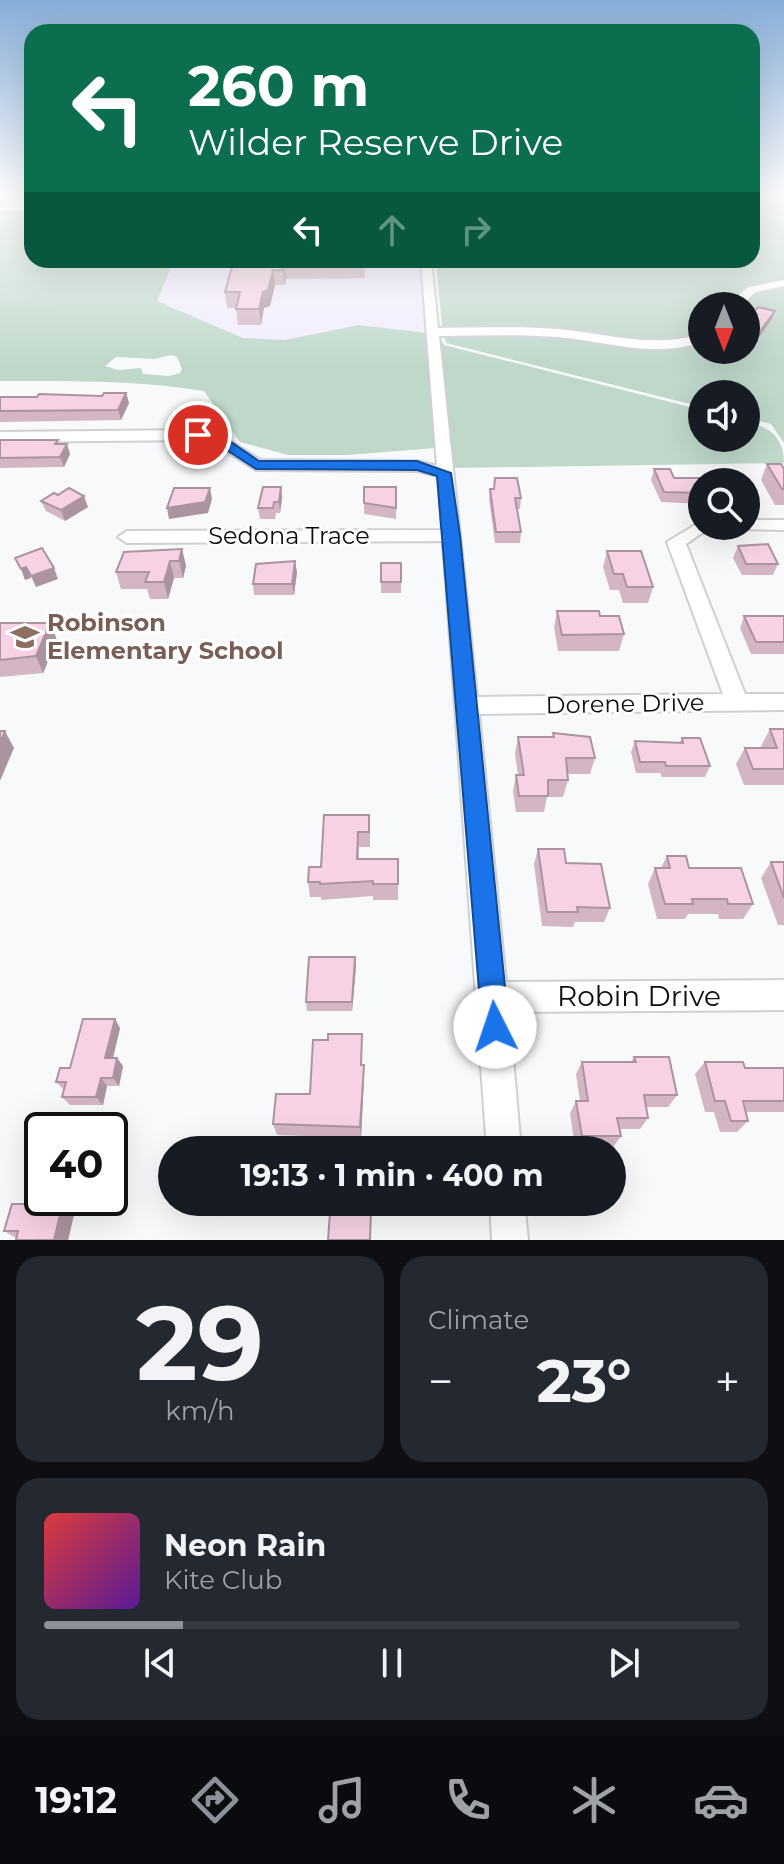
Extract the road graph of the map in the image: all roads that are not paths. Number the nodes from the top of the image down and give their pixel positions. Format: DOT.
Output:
graph roads {
  1 [pos="427,268"];
  2 [pos="784,283"];
  3 [pos="749,292"];
  4 [pos="432,332"];
  5 [pos="688,341"];
  6 [pos="0,437"];
  7 [pos="444,473"];
  8 [pos="760,525"];
  9 [pos="784,525"];
  10 [pos="452,535"];
  11 [pos="688,535"];
  12 [pos="127,537"];
  13 [pos="784,702"];
  14 [pos="737,703"];
  15 [pos="466,706"];
  16 [pos="784,995"];
  17 [pos="493,997"];
  18 [pos="503,1136"];
  19 [pos="508,1216"];
  20 [pos="510,1240"];
  1 -- 4 [label="street"];
  2 -- 3 [label="street"];
  4 -- 5 [label="street"];
  4 -- 7 [label="street"];
  6 -- 7 [label="street"];
  7 -- 10 [label="street"];
  8 -- 9 [label="street"];
  10 -- 12 [label="street, Sedona Trace"];
  10 -- 15 [label="street"];
  11 -- 14 [label="street"];
  13 -- 14 [label="street, Dorene Drive"];
  14 -- 15 [label="street, Dorene Drive"];
  15 -- 17 [label="street"];
  16 -- 17 [label="street, Robin Drive"];
  17 -- 18 [label="street"];
  19 -- 20 [label="street"];
}
